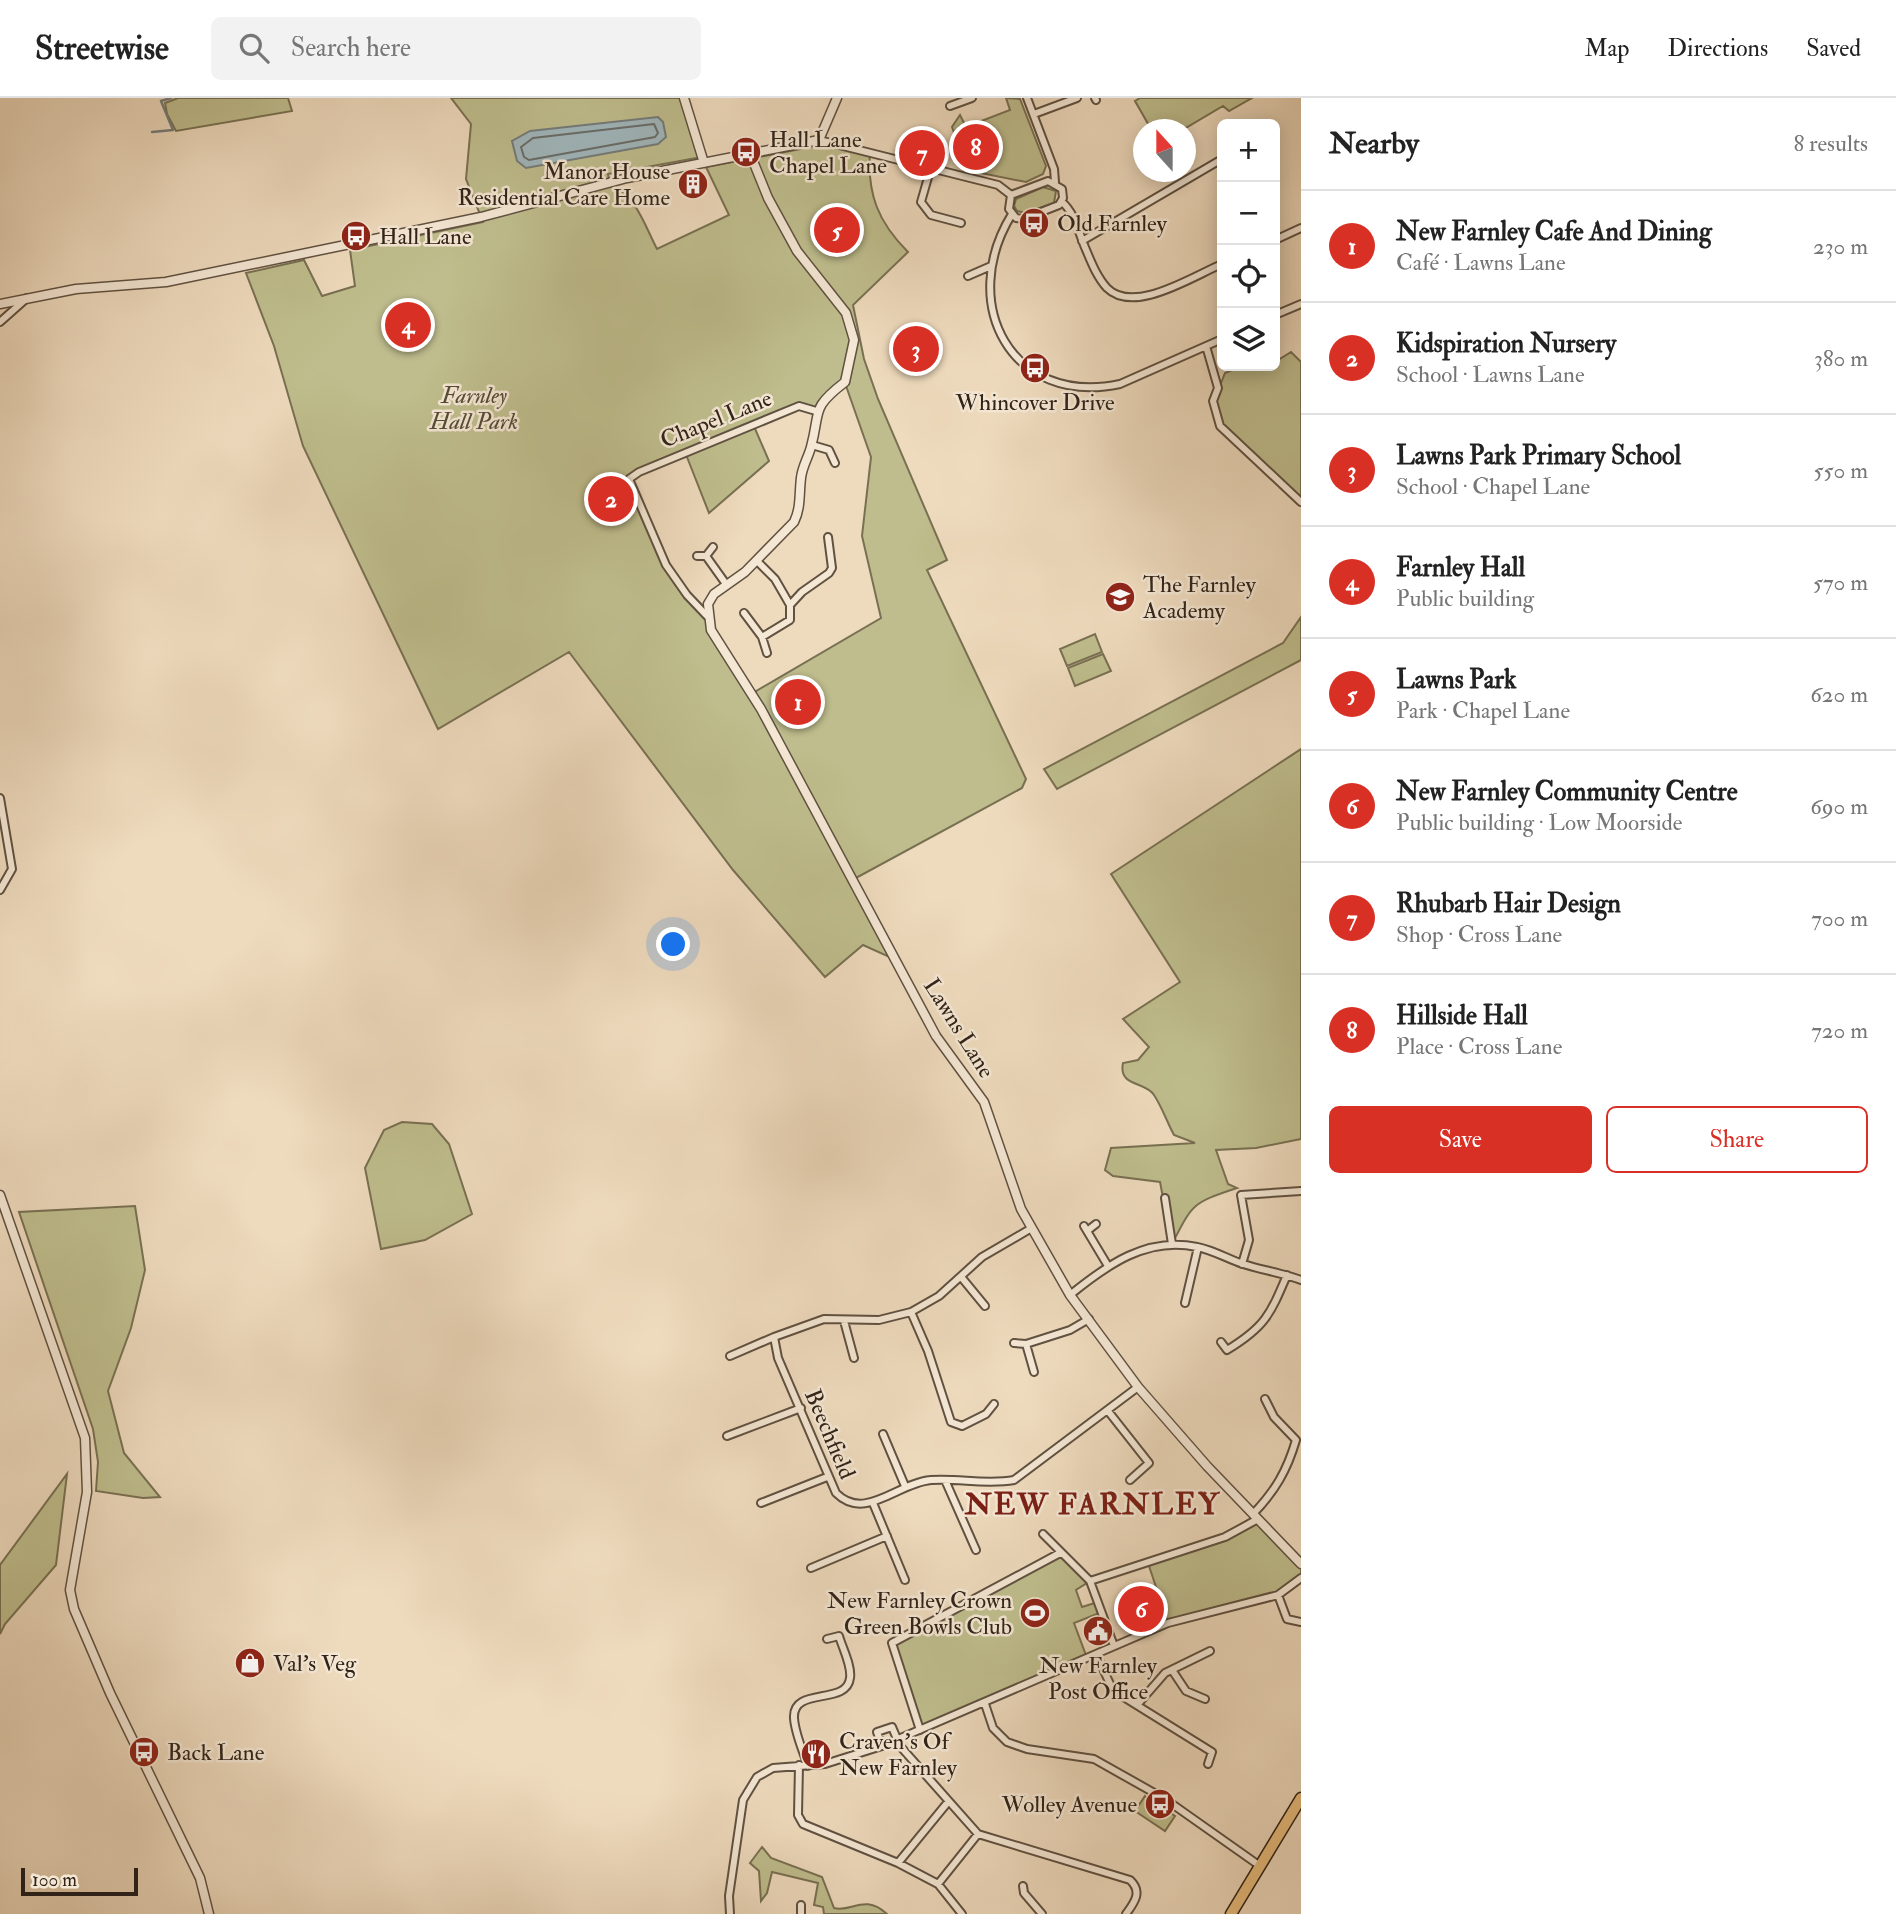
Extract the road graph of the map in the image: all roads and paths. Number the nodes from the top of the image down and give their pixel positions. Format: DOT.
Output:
graph roads {
  1 [pos="684,98"];
  2 [pos="837,98"];
  3 [pos="972,98"];
  4 [pos="1027,98"];
  5 [pos="1077,98"];
  6 [pos="950,106"];
  7 [pos="1034,114"];
  8 [pos="819,140"];
  9 [pos="751,156"];
  10 [pos="1217,162"];
  11 [pos="704,163"];
  12 [pos="931,167"];
  13 [pos="1055,182"];
  14 [pos="1011,195"];
  15 [pos="1062,202"];
  16 [pos="1012,214"];
  17 [pos="961,223"];
  18 [pos="1301,228"];
  19 [pos="1280,238"];
  20 [pos="1082,240"];
  21 [pos="991,266"];
  22 [pos="1217,266"];
  23 [pos="968,276"];
  24 [pos="29,296"];
  25 [pos="0,304"];
  26 [pos="1301,304"];
  27 [pos="1280,313"];
  28 [pos="0,323"];
  29 [pos="1217,341"];
  30 [pos="1206,346"];
  31 [pos="816,411"];
  32 [pos="812,445"];
  33 [pos="835,463"];
  34 [pos="629,479"];
  35 [pos="1301,502"];
  36 [pos="828,537"];
  37 [pos="713,547"];
  38 [pos="697,556"];
  39 [pos="706,556"];
  40 [pos="757,561"];
  41 [pos="726,584"];
  42 [pos="790,605"];
  43 [pos="744,613"];
  44 [pos="707,616"];
  45 [pos="762,637"];
  46 [pos="767,653"];
  47 [pos="0,798"];
  48 [pos="0,890"];
  49 [pos="1301,1191"];
  50 [pos="0,1195"];
  51 [pos="1165,1198"];
  52 [pos="1096,1224"];
  53 [pos="1030,1229"];
  54 [pos="1172,1244"];
  55 [pos="1198,1247"];
  56 [pos="1242,1264"];
  57 [pos="1108,1266"];
  58 [pos="1287,1275"];
  59 [pos="962,1278"];
  60 [pos="1301,1280"];
  61 [pos="1070,1294"];
  62 [pos="1185,1303"];
  63 [pos="985,1306"];
  64 [pos="911,1312"];
  65 [pos="1089,1319"];
  66 [pos="844,1321"];
  67 [pos="774,1337"];
  68 [pos="1221,1342"];
  69 [pos="1014,1343"];
  70 [pos="1026,1344"];
  71 [pos="1227,1350"];
  72 [pos="730,1356"];
  73 [pos="854,1358"];
  74 [pos="1231,1358"];
  75 [pos="1034,1371"];
  76 [pos="1138,1387"];
  77 [pos="1265,1399"];
  78 [pos="994,1404"];
  79 [pos="801,1408"];
  80 [pos="1108,1411"];
  81 [pos="883,1434"];
  82 [pos="727,1436"];
  83 [pos="1298,1438"];
  84 [pos="827,1477"];
  85 [pos="945,1480"];
  86 [pos="1130,1480"];
  87 [pos="905,1486"];
  88 [pos="761,1503"];
  89 [pos="873,1503"];
  90 [pos="1256,1517"];
  91 [pos="1043,1534"];
  92 [pos="887,1536"];
  93 [pos="976,1550"];
  94 [pos="1060,1553"];
  95 [pos="1301,1564"];
  96 [pos="811,1567"];
  97 [pos="1301,1578"];
  98 [pos="905,1580"];
  99 [pos="1090,1581"];
  100 [pos="1278,1595"];
  101 [pos="1301,1622"];
  102 [pos="827,1639"];
  103 [pos="1114,1646"];
  104 [pos="1210,1651"];
  105 [pos="1096,1654"];
  106 [pos="1172,1670"];
  107 [pos="1205,1699"];
  108 [pos="985,1704"];
  109 [pos="1138,1704"];
  110 [pos="920,1730"];
  111 [pos="897,1740"];
  112 [pos="882,1746"];
  113 [pos="799,1765"];
  114 [pos="1208,1765"];
  115 [pos="808,1766"];
  116 [pos="1301,1798"];
  117 [pos="948,1802"];
  118 [pos="978,1834"];
  119 [pos="898,1863"];
  120 [pos="1260,1866"];
  121 [pos="938,1884"];
  122 [pos="1023,1886"];
  123 [pos="801,1905"];
  124 [pos="209,1914"];
  125 [pos="730,1914"];
  126 [pos="801,1914"];
  127 [pos="962,1914"];
  128 [pos="1042,1914"];
  129 [pos="1126,1914"];
  130 [pos="1231,1914"];
  1 -- 11 [label="street"];
  2 -- 8 [label="street"];
  3 -- 6 [label="street"];
  4 -- 7 [label="street"];
  5 -- 7 [label="street"];
  7 -- 13 [label="street"];
  8 -- 9 [label="street"];
  8 -- 12 [label="street"];
  9 -- 11 [label="street"];
  9 -- 31 [label="street"];
  10 -- 20 [label="street"];
  11 -- 24 [label="street"];
  12 -- 14 [label="street"];
  12 -- 17 [label="street"];
  13 -- 14 [label="street"];
  13 -- 15 [label="street"];
  14 -- 16 [label="street"];
  15 -- 16 [label="street"];
  15 -- 20 [label="street"];
  16 -- 21 [label="street"];
  18 -- 19 [label="street"];
  20 -- 22 [label="street"];
  21 -- 23 [label="street"];
  21 -- 30 [label="street"];
  24 -- 25 [label="street"];
  24 -- 28 [label="street"];
  26 -- 27 [label="street"];
  29 -- 30 [label="street"];
  30 -- 35 [label="street"];
  31 -- 32 [label="street"];
  31 -- 34 [label="street, Chapel Lane"];
  32 -- 33 [label="street"];
  32 -- 40 [label="street"];
  34 -- 44 [label="street, Lawns Lane"];
  36 -- 42 [label="street"];
  37 -- 39 [label="street"];
  38 -- 39 [label="street"];
  39 -- 41 [label="street"];
  40 -- 41 [label="street"];
  40 -- 42 [label="street"];
  41 -- 44 [label="street"];
  42 -- 45 [label="street"];
  43 -- 45 [label="street"];
  44 -- 53 [label="street, Lawns Lane"];
  45 -- 46 [label="street"];
  47 -- 48 [label="street"];
  49 -- 56 [label="street"];
  50 -- 124 [label="street"];
  51 -- 54 [label="street"];
  52 -- 57 [label="street"];
  53 -- 59 [label="street"];
  53 -- 61 [label="street, Lawns Lane"];
  54 -- 55 [label="street"];
  54 -- 57 [label="street"];
  55 -- 56 [label="street"];
  55 -- 62 [label="street"];
  56 -- 58 [label="street"];
  57 -- 61 [label="street"];
  58 -- 60 [label="street"];
  58 -- 71 [label="street"];
  59 -- 63 [label="street"];
  59 -- 64 [label="street"];
  61 -- 65 [label="street, Lawns Lane"];
  64 -- 66 [label="street"];
  64 -- 78 [label="street"];
  65 -- 70 [label="street"];
  65 -- 76 [label="street, Lawns Lane"];
  66 -- 67 [label="street"];
  66 -- 73 [label="street"];
  67 -- 72 [label="street"];
  67 -- 79 [label="street, Beechfield"];
  68 -- 71 [label="street"];
  69 -- 70 [label="street"];
  70 -- 75 [label="street"];
  71 -- 74 [label="street"];
  76 -- 80 [label="street, Beechfield"];
  76 -- 90 [label="street, Lawns Lane"];
  77 -- 83 [label="street"];
  79 -- 82 [label="street"];
  79 -- 84 [label="street, Beechfield"];
  80 -- 85 [label="street, Beechfield"];
  80 -- 86 [label="street"];
  81 -- 87 [label="street"];
  83 -- 90 [label="street"];
  84 -- 88 [label="street"];
  84 -- 89 [label="street, Beechfield"];
  85 -- 87 [label="street, Beechfield"];
  85 -- 93 [label="street"];
  87 -- 89 [label="street, Beechfield"];
  89 -- 92 [label="street"];
  90 -- 95 [label="street, Lawns Lane"];
  90 -- 99 [label="street"];
  91 -- 94 [label="street"];
  92 -- 96 [label="street"];
  92 -- 98 [label="street"];
  94 -- 99 [label="street"];
  94 -- 110 [label="street"];
  97 -- 100 [label="street"];
  99 -- 103 [label="street"];
  100 -- 101 [label="street"];
  100 -- 103 [label="street"];
  102 -- 115 [label="street"];
  103 -- 105 [label="street"];
  104 -- 106 [label="street"];
  105 -- 108 [label="street"];
  105 -- 109 [label="street"];
  106 -- 107 [label="street"];
  106 -- 109 [label="street"];
  108 -- 110 [label="street"];
  108 -- 120 [label="street"];
  109 -- 114 [label="street"];
  110 -- 111 [label="street"];
  111 -- 112 [label="street"];
  111 -- 112 [label="street"];
  111 -- 117 [label="street"];
  112 -- 115 [label="street"];
  113 -- 115 [label="street"];
  113 -- 119 [label="street"];
  113 -- 125 [label="street"];
  116 -- 120 [label="main road"];
  117 -- 118 [label="street"];
  117 -- 119 [label="street"];
  118 -- 121 [label="street"];
  118 -- 129 [label="street"];
  119 -- 121 [label="street"];
  120 -- 130 [label="main road"];
  121 -- 127 [label="street"];
  122 -- 128 [label="street"];
  123 -- 126 [label="street"];
}
